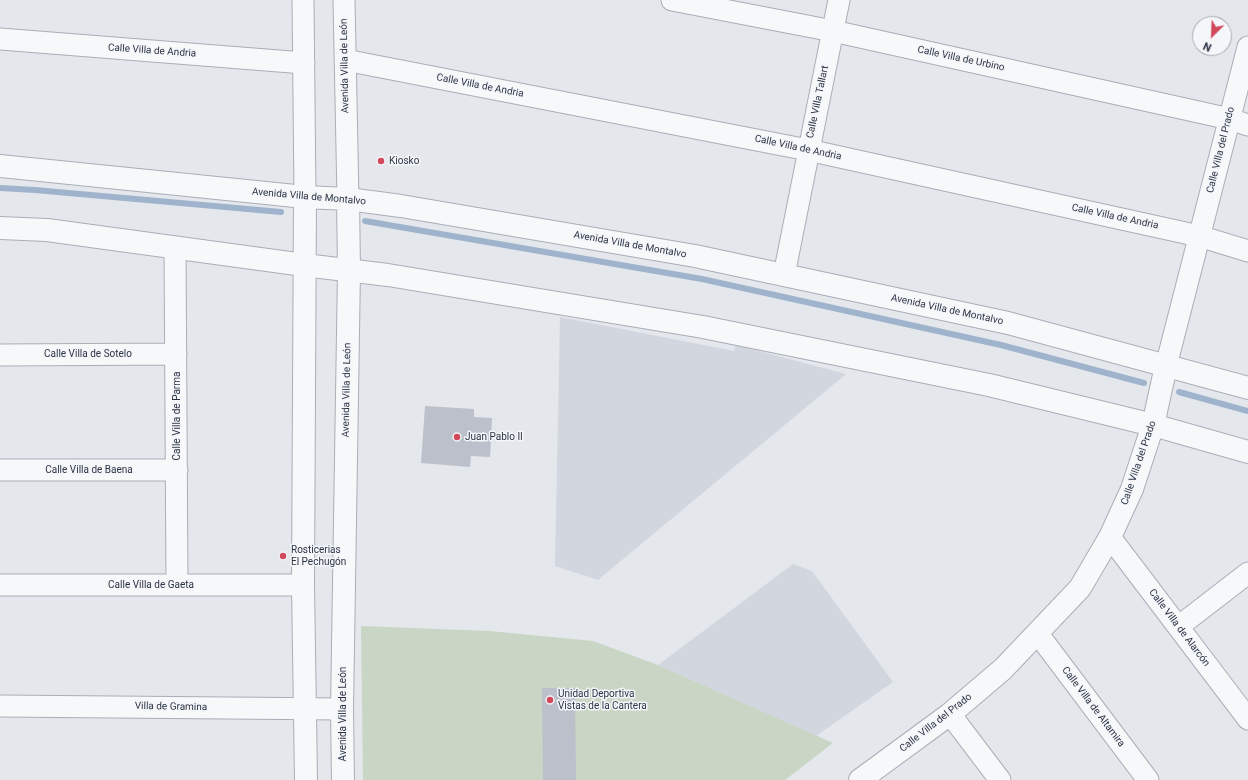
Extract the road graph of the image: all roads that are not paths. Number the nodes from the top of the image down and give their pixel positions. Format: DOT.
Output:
graph roads {
  1 [pos="303,0"];
  2 [pos="344,0"];
  3 [pos="672,0"];
  4 [pos="839,0"];
  5 [pos="833,31"];
  6 [pos="0,39"];
  7 [pos="1248,46"];
  8 [pos="345,60"];
  9 [pos="304,63"];
  10 [pos="1239,122"];
  11 [pos="808,150"];
  12 [pos="0,166"];
  13 [pos="305,197"];
  14 [pos="348,199"];
  15 [pos="0,228"];
  16 [pos="1199,236"];
  17 [pos="175,247"];
  18 [pos="1248,252"];
  19 [pos="304,265"];
  20 [pos="349,270"];
  21 [pos="784,275"];
  22 [pos="176,354"];
  23 [pos="0,355"];
  24 [pos="1166,366"];
  25 [pos="1248,388"];
  26 [pos="1153,426"];
  27 [pos="1248,452"];
  28 [pos="0,470"];
  29 [pos="177,470"];
  30 [pos="1110,537"];
  31 [pos="1248,573"];
  32 [pos="0,585"];
  33 [pos="177,585"];
  34 [pos="302,585"];
  35 [pos="1178,627"];
  36 [pos="1038,634"];
  37 [pos="0,706"];
  38 [pos="342,708"];
  39 [pos="306,709"];
  40 [pos="950,714"];
  41 [pos="1248,719"];
  42 [pos="306,780"];
  43 [pos="343,780"];
  44 [pos="860,780"];
  45 [pos="1000,780"];
  46 [pos="1148,780"];
  1 -- 9 [label="street"];
  2 -- 8 [label="street, Avenida Villa de León"];
  3 -- 5 [label="street, Calle Villa de Urbino"];
  4 -- 5 [label="street, Calle Villa Tallart"];
  5 -- 10 [label="street, Calle Villa de Urbino"];
  5 -- 11 [label="street, Calle Villa Tallart"];
  6 -- 9 [label="street, Calle Villa de Andria"];
  7 -- 10 [label="street, Calle Villa del Prado"];
  8 -- 11 [label="street, Calle Villa de Andria"];
  8 -- 14 [label="street, Avenida Villa de León"];
  9 -- 13 [label="street"];
  10 -- 16 [label="street, Calle Villa del Prado"];
  11 -- 16 [label="street, Calle Villa de Andria"];
  11 -- 21 [label="street, Calle Villa Tallart"];
  12 -- 13 [label="street, Avenida Villa de Montalvo"];
  13 -- 14 [label="street, Avenida Villa de Montalvo"];
  13 -- 19 [label="street"];
  14 -- 20 [label="street, Avenida Villa de León"];
  14 -- 21 [label="street, Avenida Villa de Montalvo"];
  15 -- 17 [label="street"];
  16 -- 18 [label="street, Calle Villa de Andria"];
  16 -- 24 [label="street, Calle Villa del Prado"];
  17 -- 19 [label="street"];
  17 -- 22 [label="street, Calle Villa de Parma"];
  19 -- 20 [label="street"];
  19 -- 34 [label="street"];
  20 -- 26 [label="street"];
  20 -- 38 [label="street, Avenida Villa de León"];
  21 -- 24 [label="street, Avenida Villa de Montalvo"];
  22 -- 23 [label="street, Calle Villa de Sotelo"];
  22 -- 29 [label="street, Calle Villa de Parma"];
  24 -- 25 [label="street, Avenida Villa de Montalvo"];
  24 -- 26 [label="street, Calle Villa del Prado"];
  26 -- 27 [label="street"];
  26 -- 30 [label="street, Calle Villa del Prado"];
  28 -- 29 [label="street, Calle Villa de Baena"];
  29 -- 33 [label="street, Calle Villa de Parma"];
  30 -- 35 [label="street, Calle Villa de Alarcón"];
  30 -- 36 [label="street, Calle Villa del Prado"];
  31 -- 35 [label="street"];
  32 -- 33 [label="street, Calle Villa de Gaeta"];
  33 -- 34 [label="street, Calle Villa de Gaeta"];
  34 -- 39 [label="street"];
  35 -- 41 [label="street, Calle Villa de Alarcón"];
  36 -- 40 [label="street, Calle Villa del Prado"];
  36 -- 46 [label="street, Calle Villa de Altamira"];
  37 -- 39 [label="street, Villa de Gramina"];
  38 -- 39 [label="street, Villa de Gramina"];
  38 -- 43 [label="street, Avenida Villa de León"];
  39 -- 42 [label="street"];
  40 -- 44 [label="street, Calle Villa del Prado"];
  40 -- 45 [label="street"];
}
